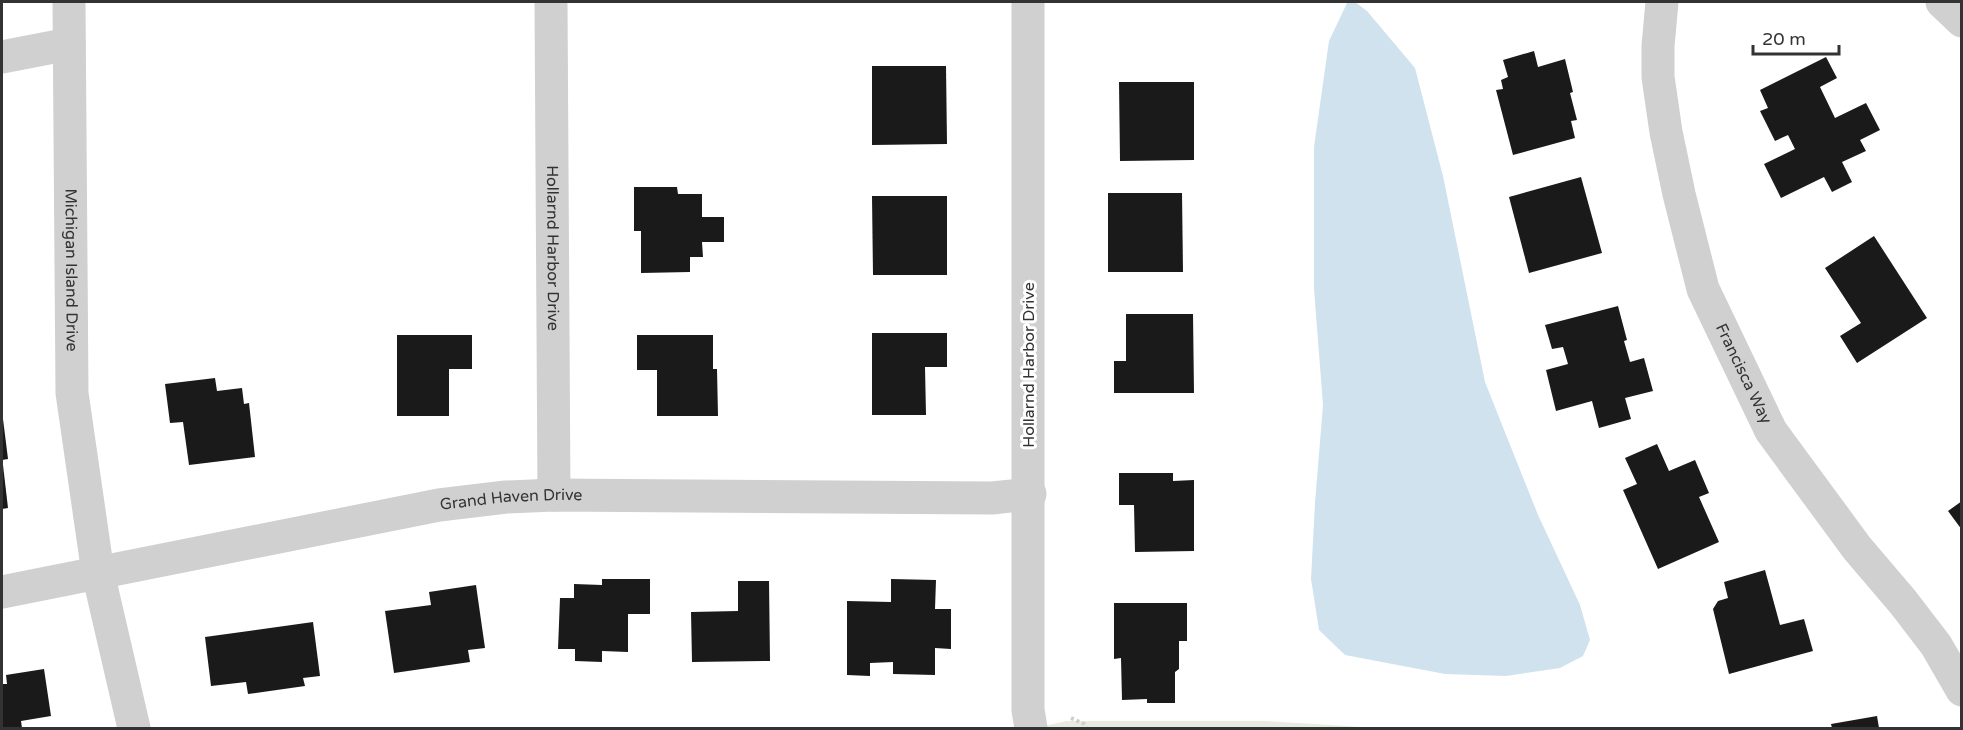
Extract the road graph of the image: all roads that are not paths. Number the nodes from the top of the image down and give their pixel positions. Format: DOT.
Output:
graph roads {
  1 [pos="69,2"];
  2 [pos="551,2"];
  3 [pos="1028,2"];
  4 [pos="1662,2"];
  5 [pos="1942,2"];
  6 [pos="1962,21"];
  7 [pos="69,44"];
  8 [pos="2,57"];
  9 [pos="1030,494"];
  10 [pos="554,495"];
  11 [pos="98,573"];
  12 [pos="2,592"];
  13 [pos="1962,690"];
  14 [pos="1030,719"];
  15 [pos="134,729"];
  1 -- 7 [label="street, Michigan Island Drive"];
  2 -- 10 [label="street, Hollarnd Harbor Drive"];
  3 -- 9 [label="street, Hollarnd Harbor Drive"];
  4 -- 13 [label="street, Francisca Way"];
  5 -- 6 [label="street"];
  7 -- 8 [label="street"];
  7 -- 11 [label="street, Michigan Island Drive"];
  9 -- 10 [label="street, Grand Haven Drive"];
  9 -- 14 [label="street, Hollarnd Harbor Drive"];
  10 -- 11 [label="street, Grand Haven Drive"];
  11 -- 12 [label="street, Grand Haven Drive"];
  11 -- 15 [label="street, Michigan Island Drive"];
}
